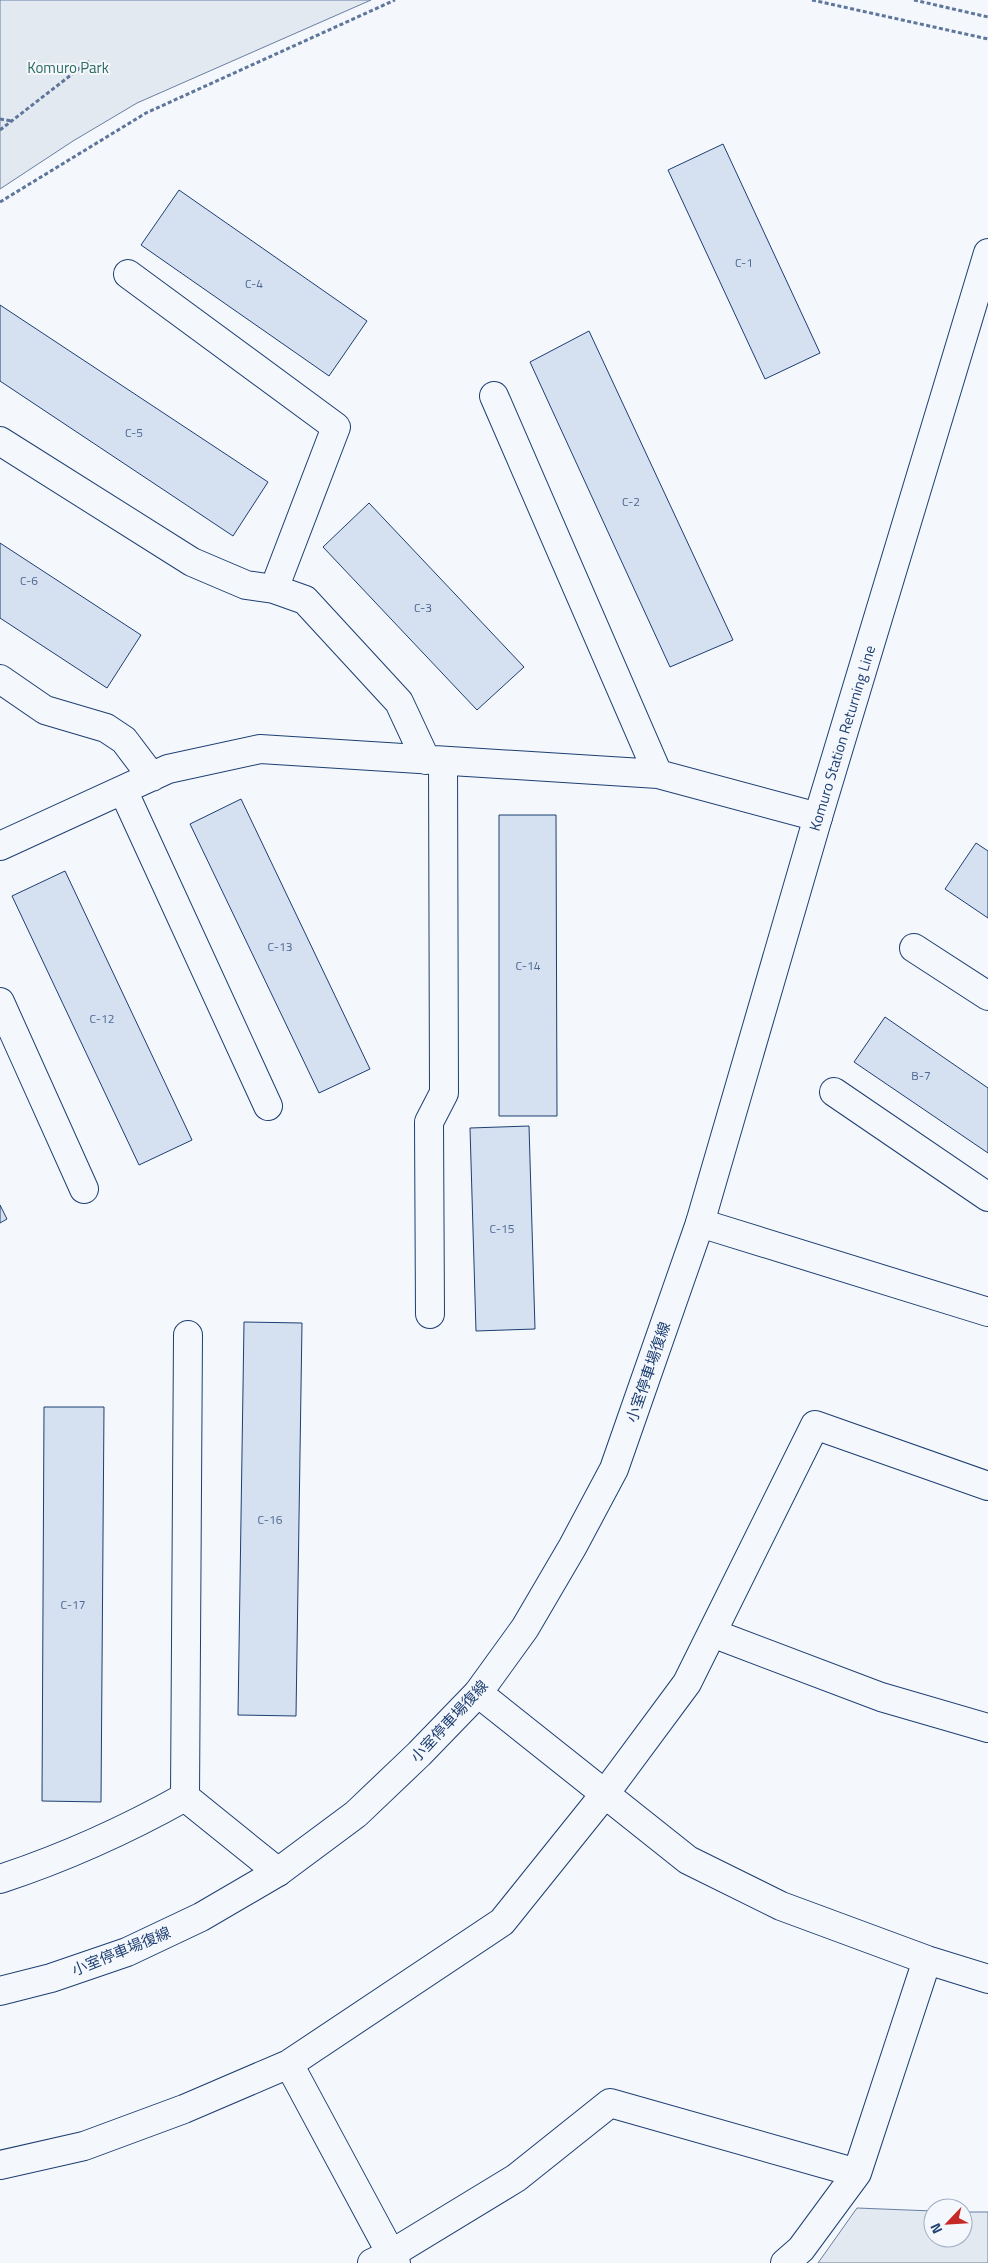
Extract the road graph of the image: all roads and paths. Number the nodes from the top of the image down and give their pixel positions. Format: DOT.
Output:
graph roads {
  1 [pos="395,0"];
  2 [pos="812,0"];
  3 [pos="914,0"];
  4 [pos="988,17"];
  5 [pos="988,39"];
  6 [pos="89,61"];
  7 [pos="0,119"];
  8 [pos="12,121"];
  9 [pos="0,130"];
  10 [pos="0,202"];
  11 [pos="988,253"];
  12 [pos="128,274"];
  13 [pos="983,287"];
  14 [pos="494,396"];
  15 [pos="0,440"];
  16 [pos="274,589"];
  17 [pos="0,679"];
  18 [pos="435,761"];
  19 [pos="658,774"];
  20 [pos="152,777"];
  21 [pos="124,790"];
  22 [pos="818,817"];
  23 [pos="0,846"];
  24 [pos="914,948"];
  25 [pos="988,996"];
  26 [pos="0,1002"];
  27 [pos="834,1092"];
  28 [pos="268,1106"];
  29 [pos="84,1189"];
  30 [pos="988,1197"];
  31 [pos="700,1222"];
  32 [pos="988,1312"];
  33 [pos="430,1314"];
  34 [pos="188,1335"];
  35 [pos="988,1486"];
  36 [pos="712,1633"];
  37 [pos="478,1694"];
  38 [pos="988,1728"];
  39 [pos="604,1795"];
  40 [pos="185,1797"];
  41 [pos="278,1872"];
  42 [pos="0,1879"];
  43 [pos="927,1960"];
  44 [pos="988,1979"];
  45 [pos="0,1991"];
  46 [pos="289,2064"];
  47 [pos="0,2165"];
  48 [pos="857,2173"];
  49 [pos="386,2260"];
  50 [pos="786,2263"];
  1 -- 10 [label="path"];
  2 -- 5 [label="path"];
  3 -- 4 [label="path"];
  6 -- 8 [label="path"];
  7 -- 8 [label="path"];
  8 -- 9 [label="path"];
  11 -- 13 [label="street, Komuro Station Returning Line"];
  12 -- 16 [label="street"];
  13 -- 22 [label="street, Komuro Station Returning Line"];
  14 -- 19 [label="street"];
  15 -- 16 [label="street"];
  16 -- 18 [label="street"];
  17 -- 20 [label="street"];
  18 -- 19 [label="street"];
  18 -- 20 [label="street"];
  18 -- 33 [label="street"];
  19 -- 22 [label="street"];
  20 -- 21 [label="street"];
  21 -- 23 [label="street"];
  21 -- 28 [label="street"];
  22 -- 31 [label="street, Komuro Station Returning Line"];
  24 -- 25 [label="street"];
  26 -- 29 [label="street"];
  27 -- 30 [label="street"];
  31 -- 32 [label="street"];
  31 -- 37 [label="street, 小室停車場復線"];
  34 -- 40 [label="street"];
  35 -- 36 [label="street"];
  36 -- 38 [label="street"];
  36 -- 39 [label="street"];
  37 -- 39 [label="street"];
  37 -- 41 [label="street, 小室停車場復線"];
  39 -- 43 [label="street"];
  39 -- 46 [label="street"];
  40 -- 41 [label="street"];
  40 -- 42 [label="street"];
  41 -- 45 [label="street, 小室停車場復線"];
  43 -- 44 [label="street"];
  43 -- 48 [label="street"];
  46 -- 47 [label="street"];
  46 -- 49 [label="street"];
  48 -- 49 [label="street"];
  48 -- 50 [label="street"];
}
